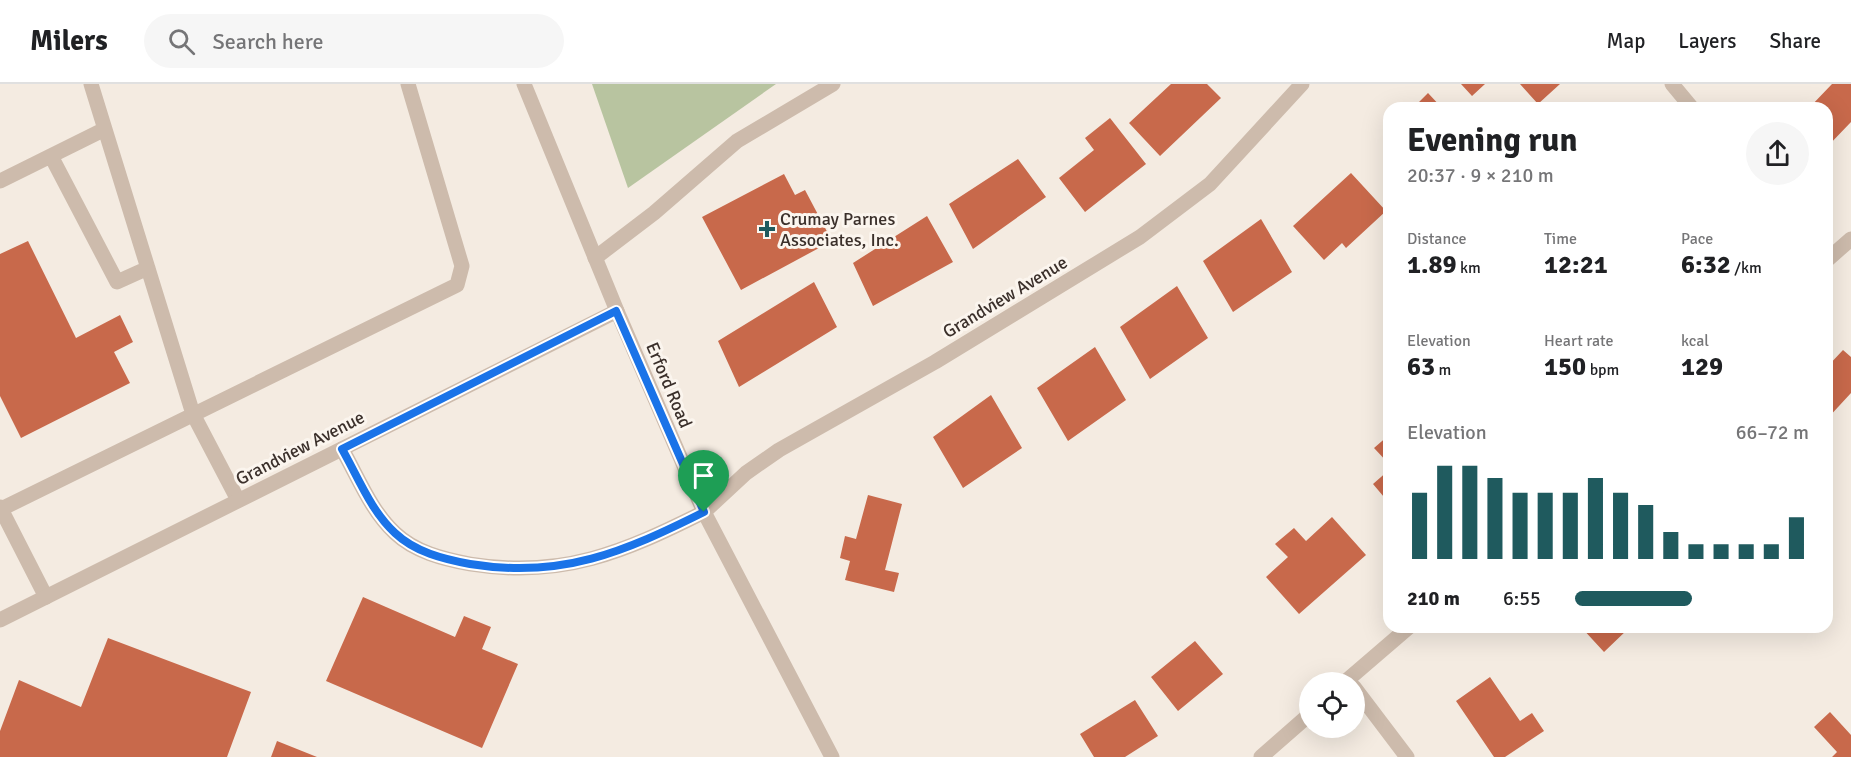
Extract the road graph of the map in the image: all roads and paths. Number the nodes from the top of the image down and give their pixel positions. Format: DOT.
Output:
graph roads {
  1 [pos="91,84"];
  2 [pos="408,84"];
  3 [pos="524,84"];
  4 [pos="833,84"];
  5 [pos="1302,84"];
  6 [pos="1672,84"];
  7 [pos="1687,102"];
  8 [pos="105,129"];
  9 [pos="51,156"];
  10 [pos="0,181"];
  11 [pos="1851,239"];
  12 [pos="1833,255"];
  13 [pos="595,258"];
  14 [pos="148,268"];
  15 [pos="616,311"];
  16 [pos="193,414"];
  17 [pos="342,449"];
  18 [pos="238,500"];
  19 [pos="0,508"];
  20 [pos="704,512"];
  21 [pos="46,597"];
  22 [pos="0,620"];
  23 [pos="1403,633"];
  24 [pos="1362,672"];
  25 [pos="1365,702"];
  26 [pos="1299,724"];
  27 [pos="832,757"];
  28 [pos="1261,757"];
  29 [pos="1407,757"];
  1 -- 8 [label="street"];
  2 -- 16 [label="street"];
  3 -- 13 [label="street, Erford Road"];
  4 -- 13 [label="street"];
  5 -- 20 [label="street, Grandview Avenue"];
  6 -- 7 [label="street"];
  8 -- 9 [label="street"];
  8 -- 14 [label="street"];
  9 -- 10 [label="street"];
  9 -- 14 [label="street"];
  11 -- 12 [label="street"];
  13 -- 15 [label="street, Erford Road"];
  14 -- 16 [label="street"];
  15 -- 17 [label="street, Grandview Avenue"];
  15 -- 20 [label="street, Erford Road"];
  16 -- 18 [label="street"];
  16 -- 19 [label="street"];
  17 -- 18 [label="street, Grandview Avenue"];
  17 -- 20 [label="street, Grandview Avenue"];
  18 -- 21 [label="street, Grandview Avenue"];
  19 -- 21 [label="street"];
  20 -- 27 [label="street, Erford Road"];
  21 -- 22 [label="street, Grandview Avenue"];
  23 -- 24 [label="street"];
  25 -- 29 [label="street"];
  26 -- 28 [label="street"];
}
